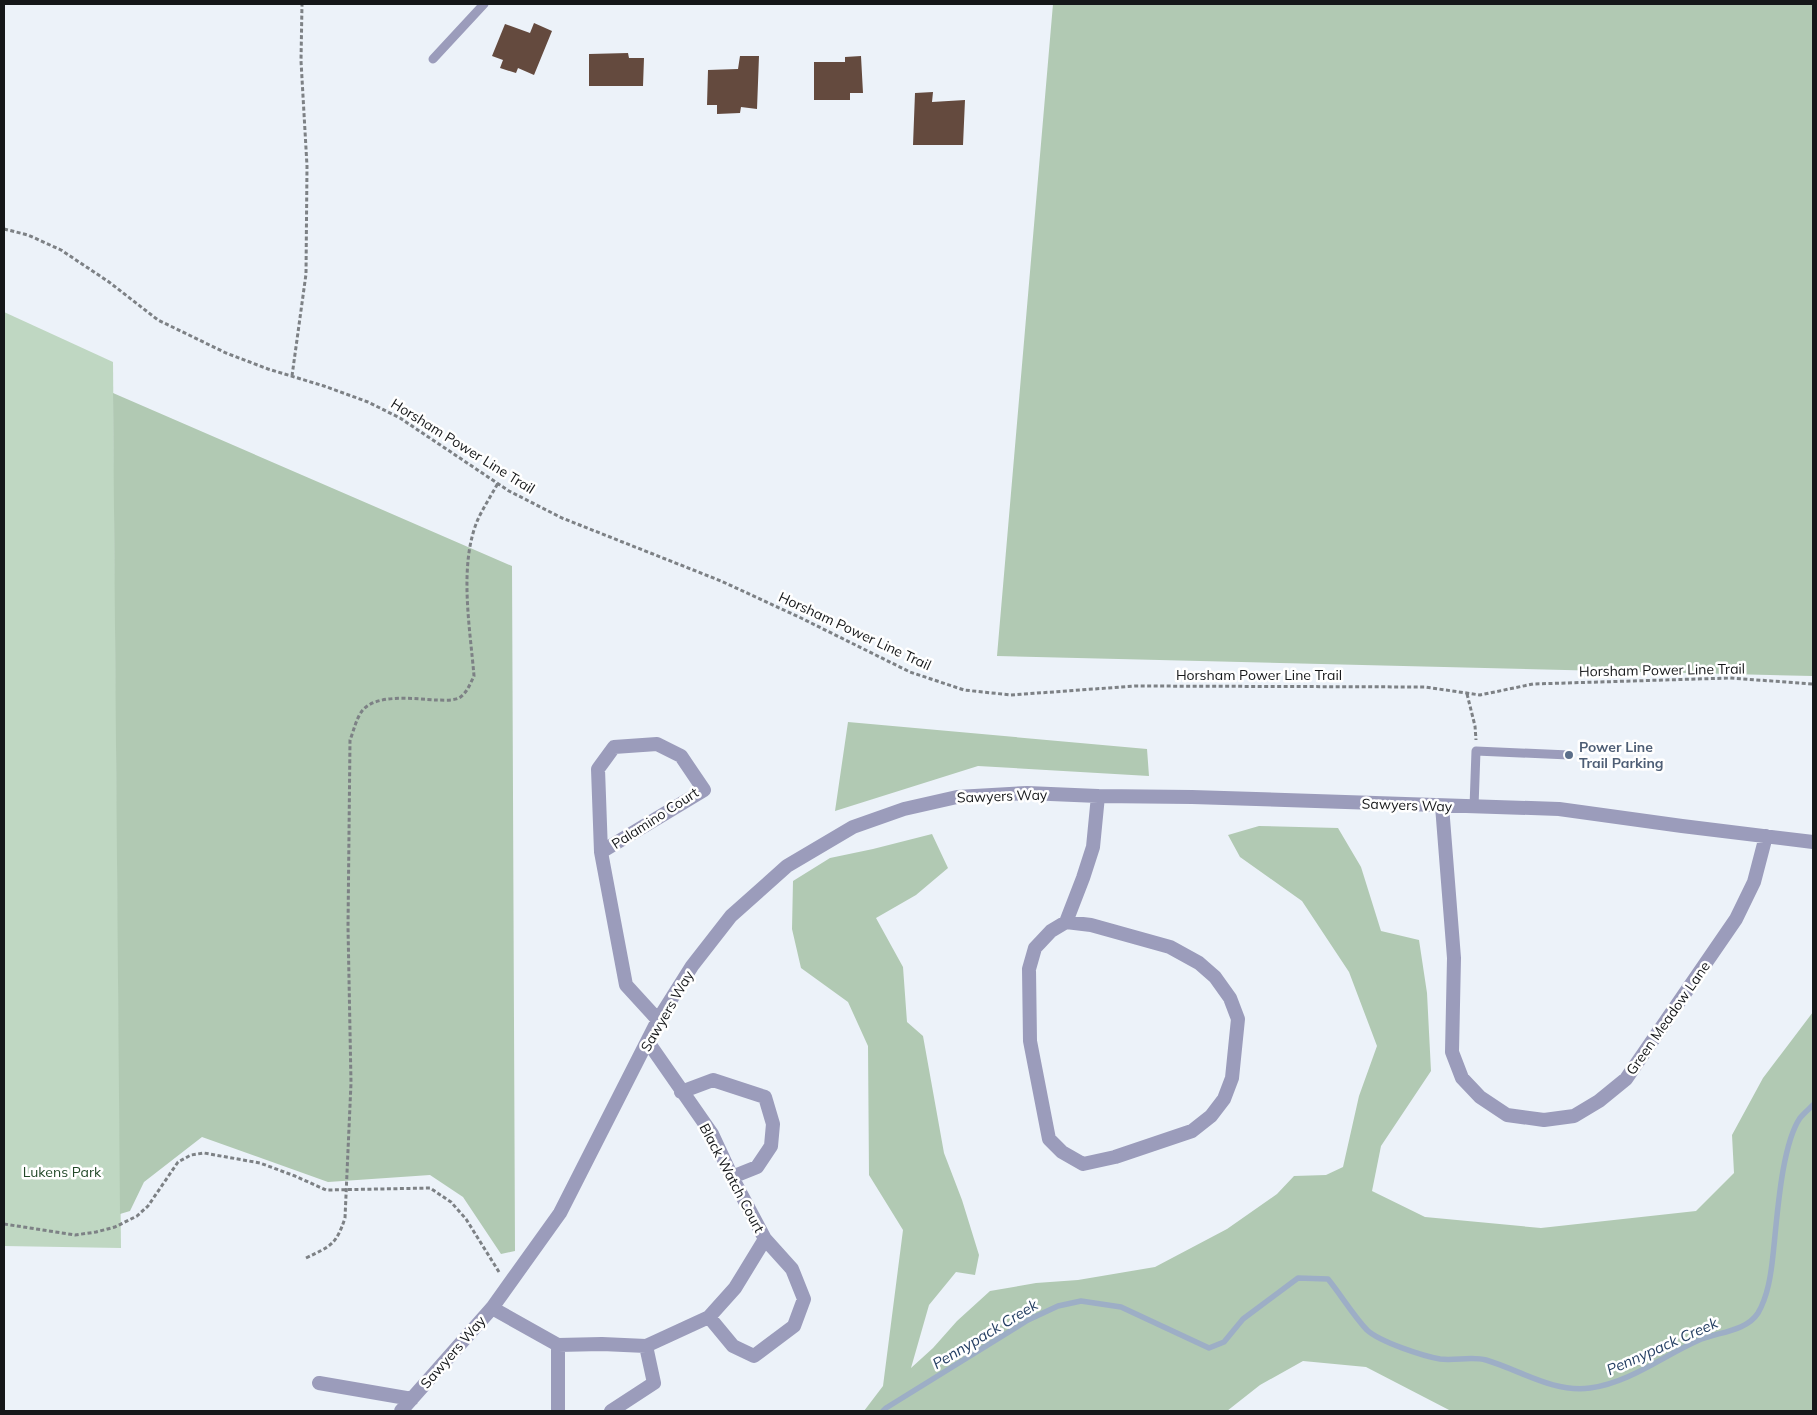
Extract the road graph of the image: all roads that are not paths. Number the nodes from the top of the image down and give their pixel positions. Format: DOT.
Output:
graph roads {
  1 [pos="484,4"];
  2 [pos="433,59"];
  3 [pos="1569,756"];
  4 [pos="1098,796"];
  5 [pos="1442,806"];
  6 [pos="1474,807"];
  7 [pos="1766,836"];
  8 [pos="1813,842"];
  9 [pos="601,852"];
  10 [pos="1066,922"];
  11 [pos="658,1020"];
  12 [pos="648,1042"];
  13 [pos="681,1092"];
  14 [pos="732,1177"];
  15 [pos="765,1239"];
  16 [pos="492,1308"];
  17 [pos="709,1317"];
  18 [pos="558,1345"];
  19 [pos="646,1346"];
  20 [pos="319,1383"];
  21 [pos="412,1399"];
  22 [pos="401,1411"];
  23 [pos="558,1411"];
  24 [pos="611,1411"];
  1 -- 2 [label="lane"];
  3 -- 6 [label="lane"];
  4 -- 5 [label="street, Sawyers Way"];
  4 -- 10 [label="street"];
  4 -- 11 [label="street, Sawyers Way"];
  5 -- 6 [label="street, Sawyers Way"];
  5 -- 7 [label="street, Green Meadow Lane"];
  6 -- 7 [label="street, Sawyers Way"];
  7 -- 8 [label="street, Sawyers Way"];
  9 -- 9 [label="street, Palamino Court"];
  9 -- 11 [label="street, Palamino Court"];
  10 -- 10 [label="street"];
  11 -- 12 [label="street, Sawyers Way"];
  12 -- 13 [label="street, Black Watch Court"];
  12 -- 16 [label="street, Sawyers Way"];
  13 -- 14 [label="street, Black Watch Court"];
  13 -- 14 [label="street"];
  14 -- 15 [label="street, Black Watch Court"];
  15 -- 17 [label="street, Black Watch Court"];
  15 -- 17 [label="street, Black Watch Court"];
  16 -- 18 [label="street"];
  16 -- 21 [label="street, Sawyers Way"];
  17 -- 19 [label="street, Black Watch Court"];
  18 -- 19 [label="street, Black Watch Court"];
  18 -- 23 [label="street"];
  19 -- 24 [label="street"];
  20 -- 21 [label="street"];
  21 -- 22 [label="street, Sawyers Way"];
}
